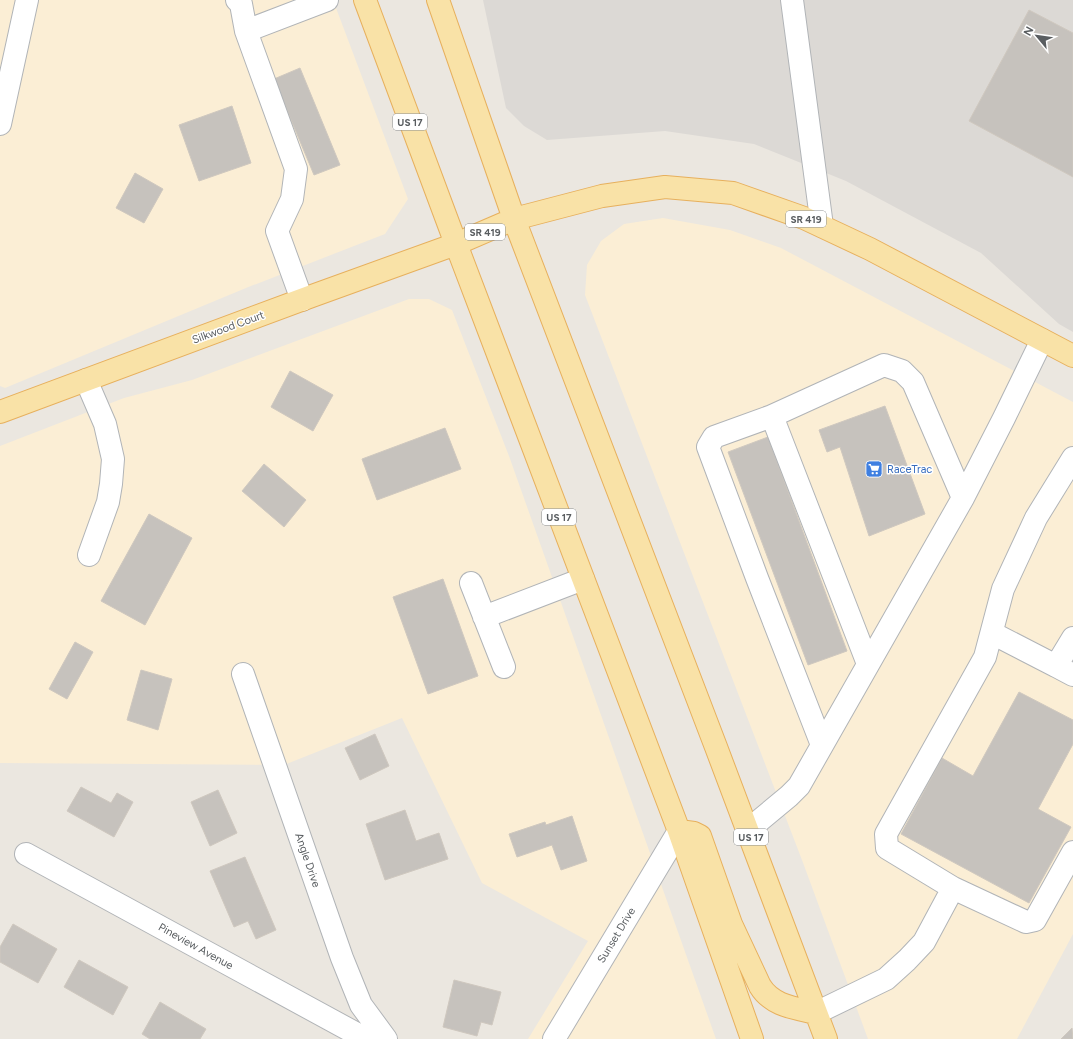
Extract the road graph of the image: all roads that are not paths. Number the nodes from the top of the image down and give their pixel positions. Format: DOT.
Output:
graph roads {
  1 [pos="27,0"];
  2 [pos="237,0"];
  3 [pos="327,0"];
  4 [pos="365,0"];
  5 [pos="438,0"];
  6 [pos="792,0"];
  7 [pos="246,31"];
  8 [pos="0,124"];
  9 [pos="514,219"];
  10 [pos="822,226"];
  11 [pos="456,244"];
  12 [pos="302,300"];
  13 [pos="1042,340"];
  14 [pos="1073,356"];
  15 [pos="86,380"];
  16 [pos="0,398"];
  17 [pos="24,403"];
  18 [pos="0,412"];
  19 [pos="772,416"];
  20 [pos="1073,458"];
  21 [pos="963,498"];
  22 [pos="89,555"];
  23 [pos="583,579"];
  24 [pos="471,583"];
  25 [pos="484,616"];
  26 [pos="992,633"];
  27 [pos="1073,638"];
  28 [pos="868,664"];
  29 [pos="504,667"];
  30 [pos="1065,671"];
  31 [pos="243,674"];
  32 [pos="822,745"];
  33 [pos="748,830"];
  34 [pos="679,831"];
  35 [pos="1073,852"];
  36 [pos="26,854"];
  37 [pos="952,888"];
  38 [pos="816,1013"];
  39 [pos="366,1039"];
  40 [pos="386,1039"];
  41 [pos="554,1039"];
  42 [pos="752,1039"];
  43 [pos="826,1039"];
  1 -- 8 [label="street"];
  2 -- 7 [label="street"];
  3 -- 7 [label="street"];
  4 -- 11 [label="main road, US 17"];
  5 -- 9 [label="main road, US 17"];
  6 -- 10 [label="street"];
  7 -- 12 [label="street"];
  9 -- 10 [label="main road, SR 419"];
  9 -- 11 [label="main road, SR 419"];
  9 -- 33 [label="main road, US 17"];
  10 -- 13 [label="main road, SR 419"];
  11 -- 12 [label="main road, Silkwood Court"];
  11 -- 23 [label="main road, US 17"];
  12 -- 15 [label="main road, Silkwood Court"];
  13 -- 14 [label="main road, SR 419"];
  13 -- 21 [label="street"];
  15 -- 17 [label="main road, Silkwood Court"];
  15 -- 22 [label="street"];
  16 -- 17 [label="main road"];
  17 -- 18 [label="main road, Silkwood Court"];
  19 -- 21 [label="street"];
  19 -- 28 [label="street"];
  19 -- 32 [label="street"];
  20 -- 26 [label="street"];
  21 -- 28 [label="street"];
  23 -- 25 [label="street"];
  23 -- 34 [label="main road, US 17"];
  24 -- 25 [label="street"];
  25 -- 29 [label="street"];
  26 -- 30 [label="street"];
  26 -- 37 [label="street"];
  27 -- 30 [label="street"];
  28 -- 32 [label="street"];
  31 -- 40 [label="street, Angle Drive"];
  32 -- 33 [label="street"];
  33 -- 38 [label="main road, US 17"];
  34 -- 38 [label="main road"];
  34 -- 41 [label="street, Sunset Drive"];
  34 -- 42 [label="main road, US 17"];
  35 -- 37 [label="street"];
  36 -- 39 [label="street, Pineview Avenue"];
  37 -- 38 [label="street"];
  38 -- 43 [label="main road, US 17"];
}
